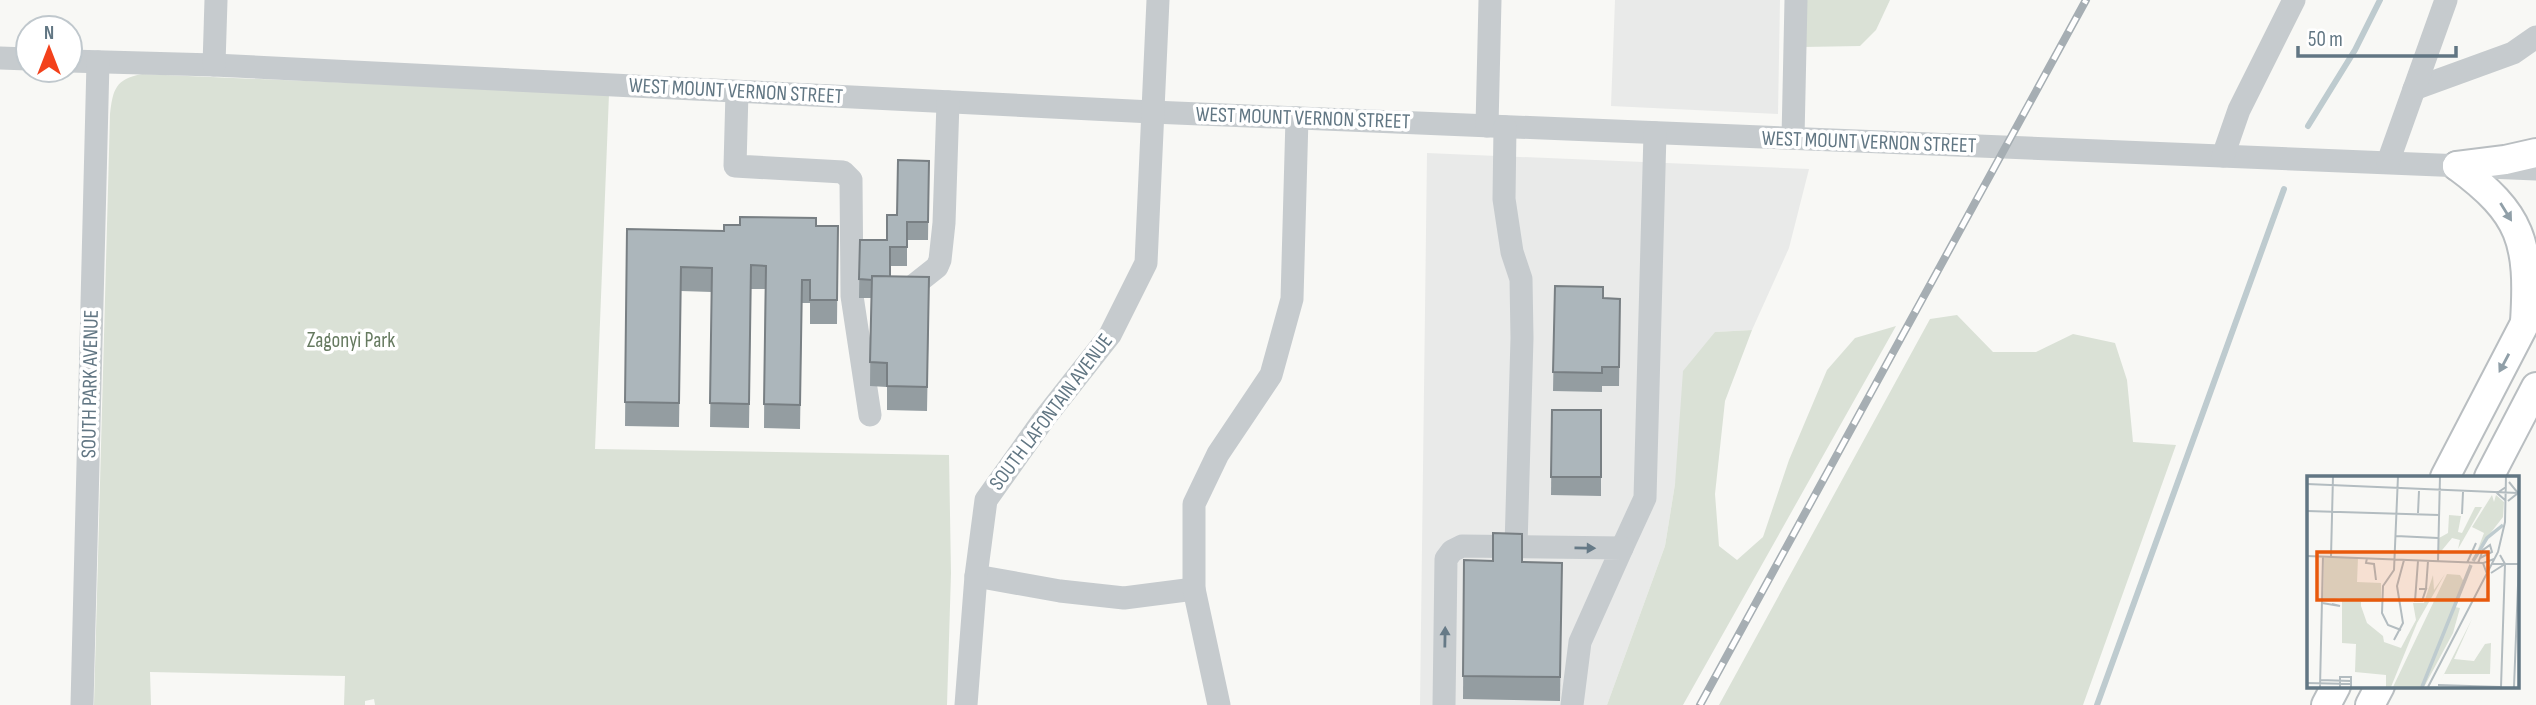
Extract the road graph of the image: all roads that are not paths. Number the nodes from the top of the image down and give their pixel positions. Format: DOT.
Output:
graph roads {
  1 [pos="216,0"];
  2 [pos="1158,0"];
  3 [pos="1490,0"];
  4 [pos="1796,0"];
  5 [pos="2294,0"];
  6 [pos="2446,0"];
  7 [pos="2536,37"];
  8 [pos="84,62"];
  9 [pos="97,62"];
  10 [pos="214,65"];
  11 [pos="2414,89"];
  12 [pos="737,92"];
  13 [pos="948,102"];
  14 [pos="1152,112"];
  15 [pos="1297,118"];
  16 [pos="1496,126"];
  17 [pos="1655,132"];
  18 [pos="1793,138"];
  19 [pos="2536,153"];
  20 [pos="2222,156"];
  21 [pos="2388,162"];
  22 [pos="2457,166"];
  23 [pos="2536,169"];
  24 [pos="913,286"];
  25 [pos="2530,313"];
  26 [pos="2536,387"];
  27 [pos="870,415"];
  28 [pos="2446,476"];
  29 [pos="2490,476"];
  30 [pos="1516,546"];
  31 [pos="1622,548"];
  32 [pos="976,576"];
  33 [pos="1194,589"];
  34 [pos="2335,688"];
  35 [pos="2379,688"];
  36 [pos="82,705"];
  37 [pos="966,705"];
  38 [pos="1219,705"];
  39 [pos="1444,705"];
  40 [pos="1572,705"];
  41 [pos="2326,705"];
  42 [pos="2370,705"];
  1 -- 10 [label="street"];
  2 -- 14 [label="street, SOUTH LAFONTAIN AVENUE"];
  3 -- 16 [label="street"];
  4 -- 18 [label="street"];
  5 -- 20 [label="street"];
  6 -- 11 [label="street"];
  7 -- 11 [label="street"];
  8 -- 9 [label="street, WEST MOUNT VERNON STREET"];
  9 -- 10 [label="street, WEST MOUNT VERNON STREET"];
  9 -- 36 [label="street, SOUTH PARK AVENUE"];
  10 -- 12 [label="street, WEST MOUNT VERNON STREET"];
  11 -- 21 [label="street"];
  12 -- 13 [label="street, WEST MOUNT VERNON STREET"];
  12 -- 27 [label="street"];
  13 -- 14 [label="street, WEST MOUNT VERNON STREET"];
  13 -- 24 [label="street"];
  14 -- 15 [label="street, WEST MOUNT VERNON STREET"];
  14 -- 32 [label="street, SOUTH LAFONTAIN AVENUE"];
  15 -- 16 [label="street, WEST MOUNT VERNON STREET"];
  15 -- 33 [label="street"];
  16 -- 17 [label="street, WEST MOUNT VERNON STREET"];
  16 -- 30 [label="street"];
  17 -- 18 [label="street, WEST MOUNT VERNON STREET"];
  17 -- 31 [label="street"];
  18 -- 20 [label="street, WEST MOUNT VERNON STREET"];
  19 -- 22 [label="main road"];
  20 -- 21 [label="street, WEST MOUNT VERNON STREET"];
  21 -- 22 [label="street, WEST MOUNT VERNON STREET"];
  22 -- 23 [label="street, WEST MOUNT VERNON STREET"];
  22 -- 25 [label="main road, one-way"];
  25 -- 28 [label="main road, one-way"];
  26 -- 29 [label="main road"];
  30 -- 31 [label="street, one-way"];
  39 -- 30 [label="street, one-way"];
  31 -- 40 [label="street"];
  32 -- 33 [label="street"];
  32 -- 37 [label="street, SOUTH LAFONTAIN AVENUE"];
  33 -- 38 [label="street"];
  34 -- 41 [label="main road"];
  35 -- 42 [label="main road"];
}
